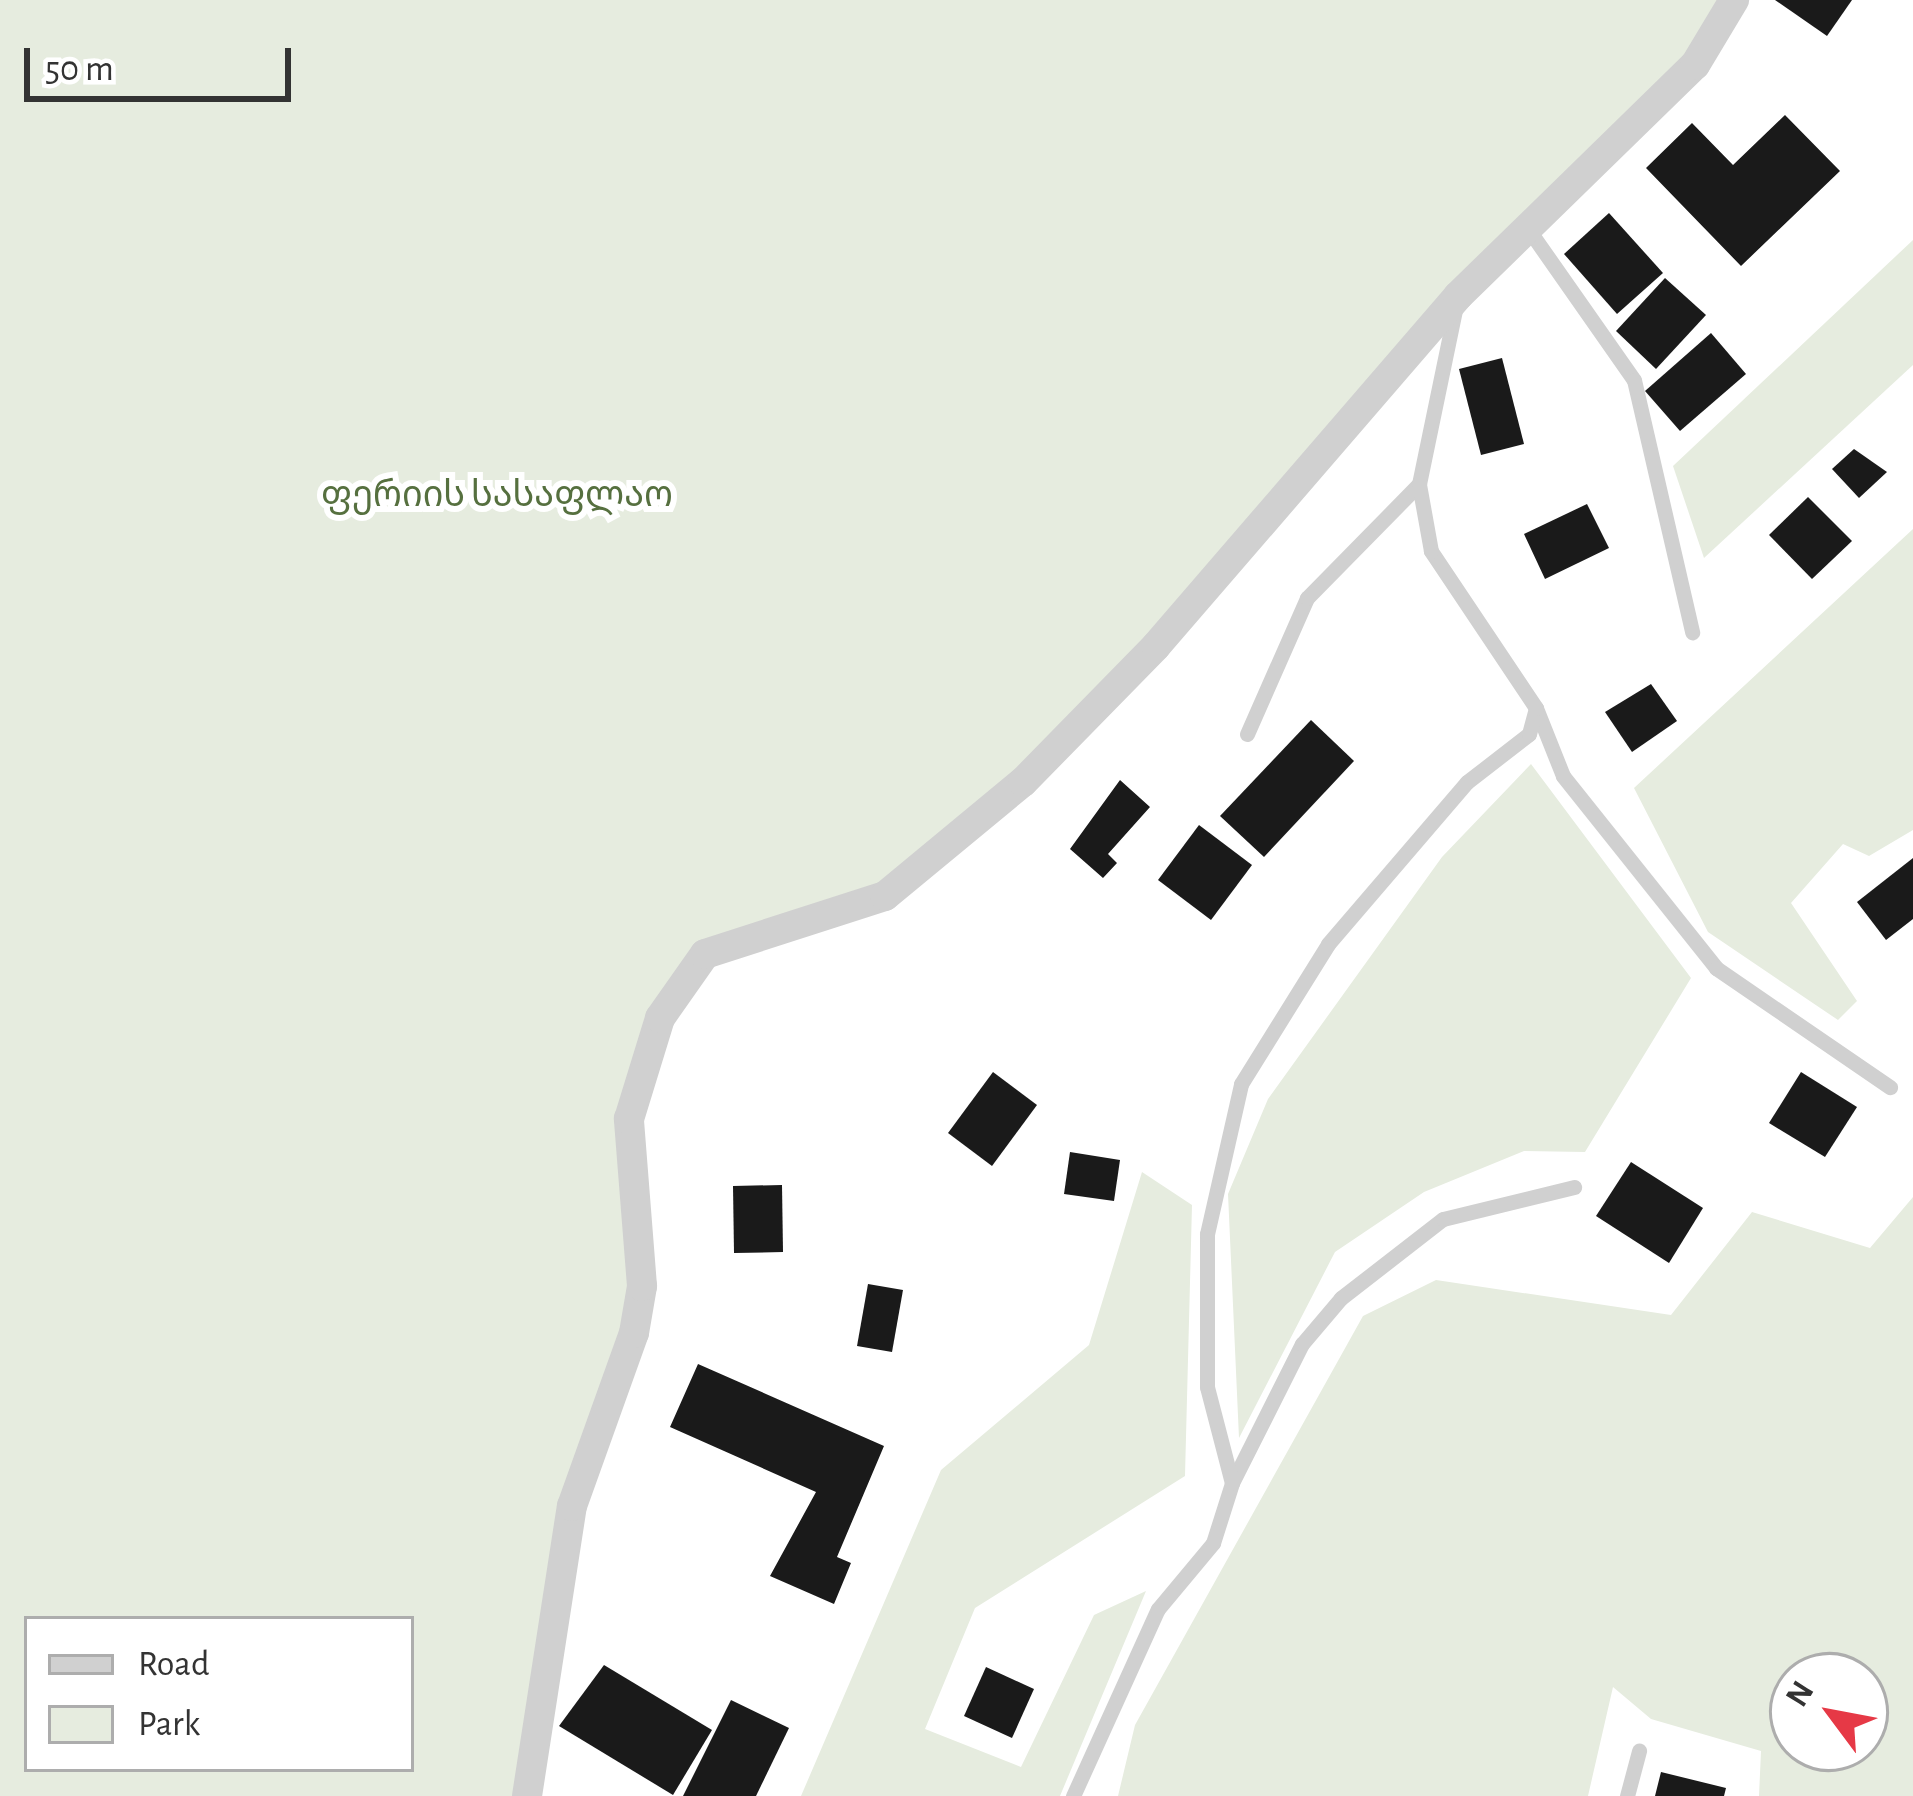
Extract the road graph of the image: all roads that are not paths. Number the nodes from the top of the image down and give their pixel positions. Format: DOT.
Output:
graph roads {
  1 [pos="1734,0"];
  2 [pos="1532,233"];
  3 [pos="1458,296"];
  4 [pos="1419,484"];
  5 [pos="1692,632"];
  6 [pos="1536,707"];
  7 [pos="1247,734"];
  8 [pos="1890,1087"];
  9 [pos="1574,1186"];
  10 [pos="1232,1483"];
  11 [pos="1639,1750"];
  12 [pos="526,1796"];
  13 [pos="1073,1796"];
  14 [pos="1627,1796"];
  1 -- 2 [label="street"];
  2 -- 3 [label="street"];
  2 -- 5 [label="lane"];
  3 -- 4 [label="lane"];
  3 -- 12 [label="street"];
  4 -- 6 [label="lane"];
  4 -- 7 [label="lane"];
  6 -- 8 [label="lane"];
  6 -- 10 [label="lane"];
  9 -- 10 [label="lane"];
  10 -- 13 [label="lane"];
  11 -- 14 [label="lane"];
}
